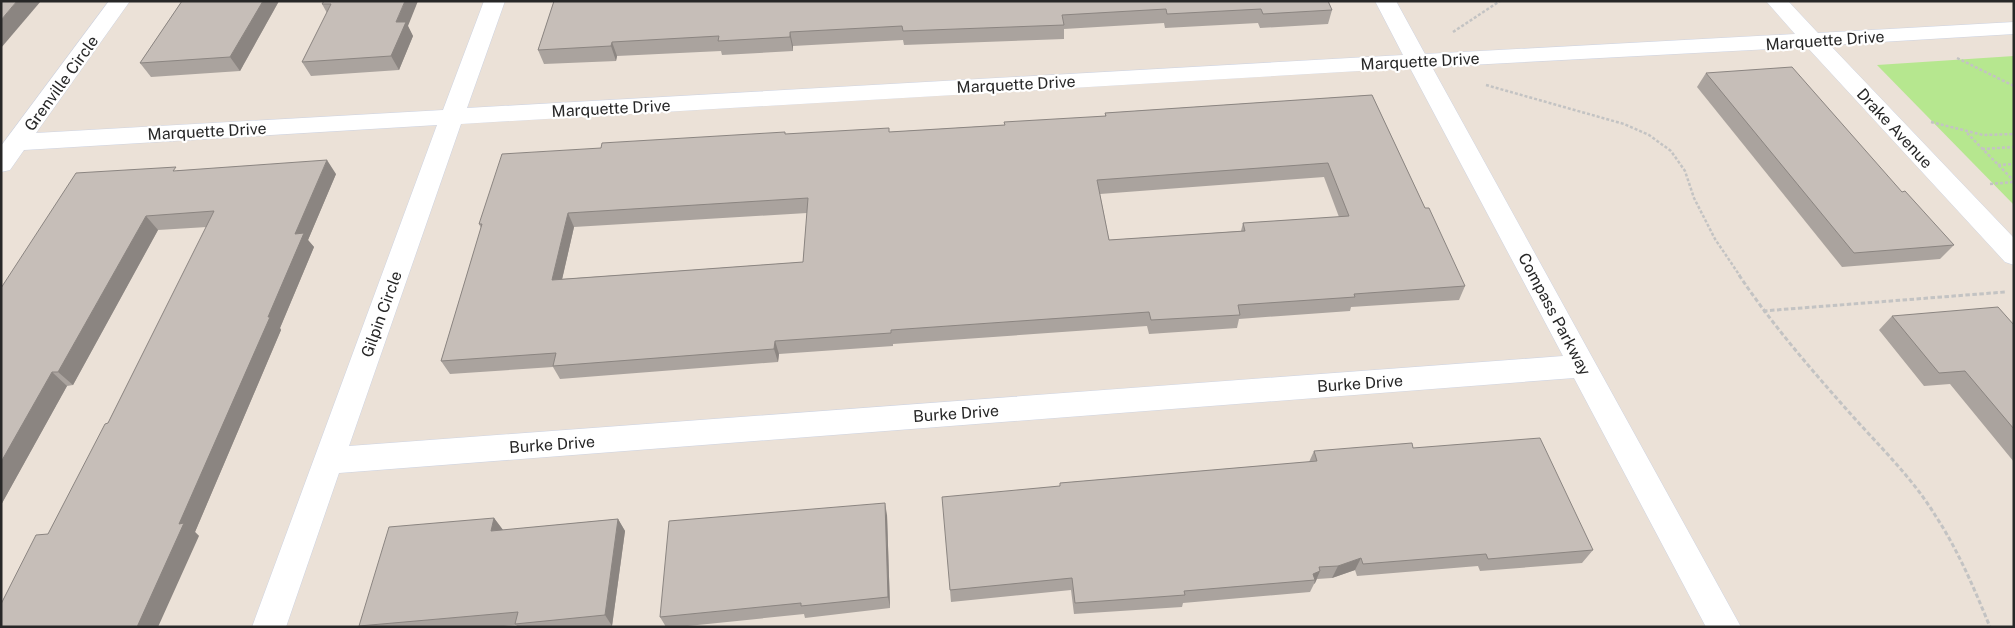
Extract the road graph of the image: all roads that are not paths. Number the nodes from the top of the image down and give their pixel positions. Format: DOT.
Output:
graph roads {
  1 [pos="120,1"];
  2 [pos="495,1"];
  3 [pos="1385,1"];
  4 [pos="1776,1"];
  5 [pos="2014,28"];
  6 [pos="1813,40"];
  7 [pos="1418,61"];
  8 [pos="452,118"];
  9 [pos="18,142"];
  10 [pos="1,164"];
  11 [pos="2014,255"];
  12 [pos="1583,366"];
  13 [pos="329,461"];
  14 [pos="270,627"];
  15 [pos="1724,627"];
  1 -- 9 [label="street, Grenville Circle"];
  2 -- 8 [label="street, Gilpin Circle"];
  3 -- 7 [label="street, Compass Parkway"];
  4 -- 6 [label="street, Drake Avenue"];
  5 -- 6 [label="street, Marquette Drive"];
  6 -- 7 [label="street, Marquette Drive"];
  6 -- 11 [label="street, Drake Avenue"];
  7 -- 8 [label="street, Marquette Drive"];
  7 -- 12 [label="street, Compass Parkway"];
  8 -- 9 [label="street, Marquette Drive"];
  8 -- 13 [label="street, Gilpin Circle"];
  9 -- 10 [label="street, Grenville Circle"];
  12 -- 13 [label="street, Burke Drive"];
  12 -- 15 [label="street, Compass Parkway"];
  13 -- 14 [label="street, Gilpin Circle"];
}
